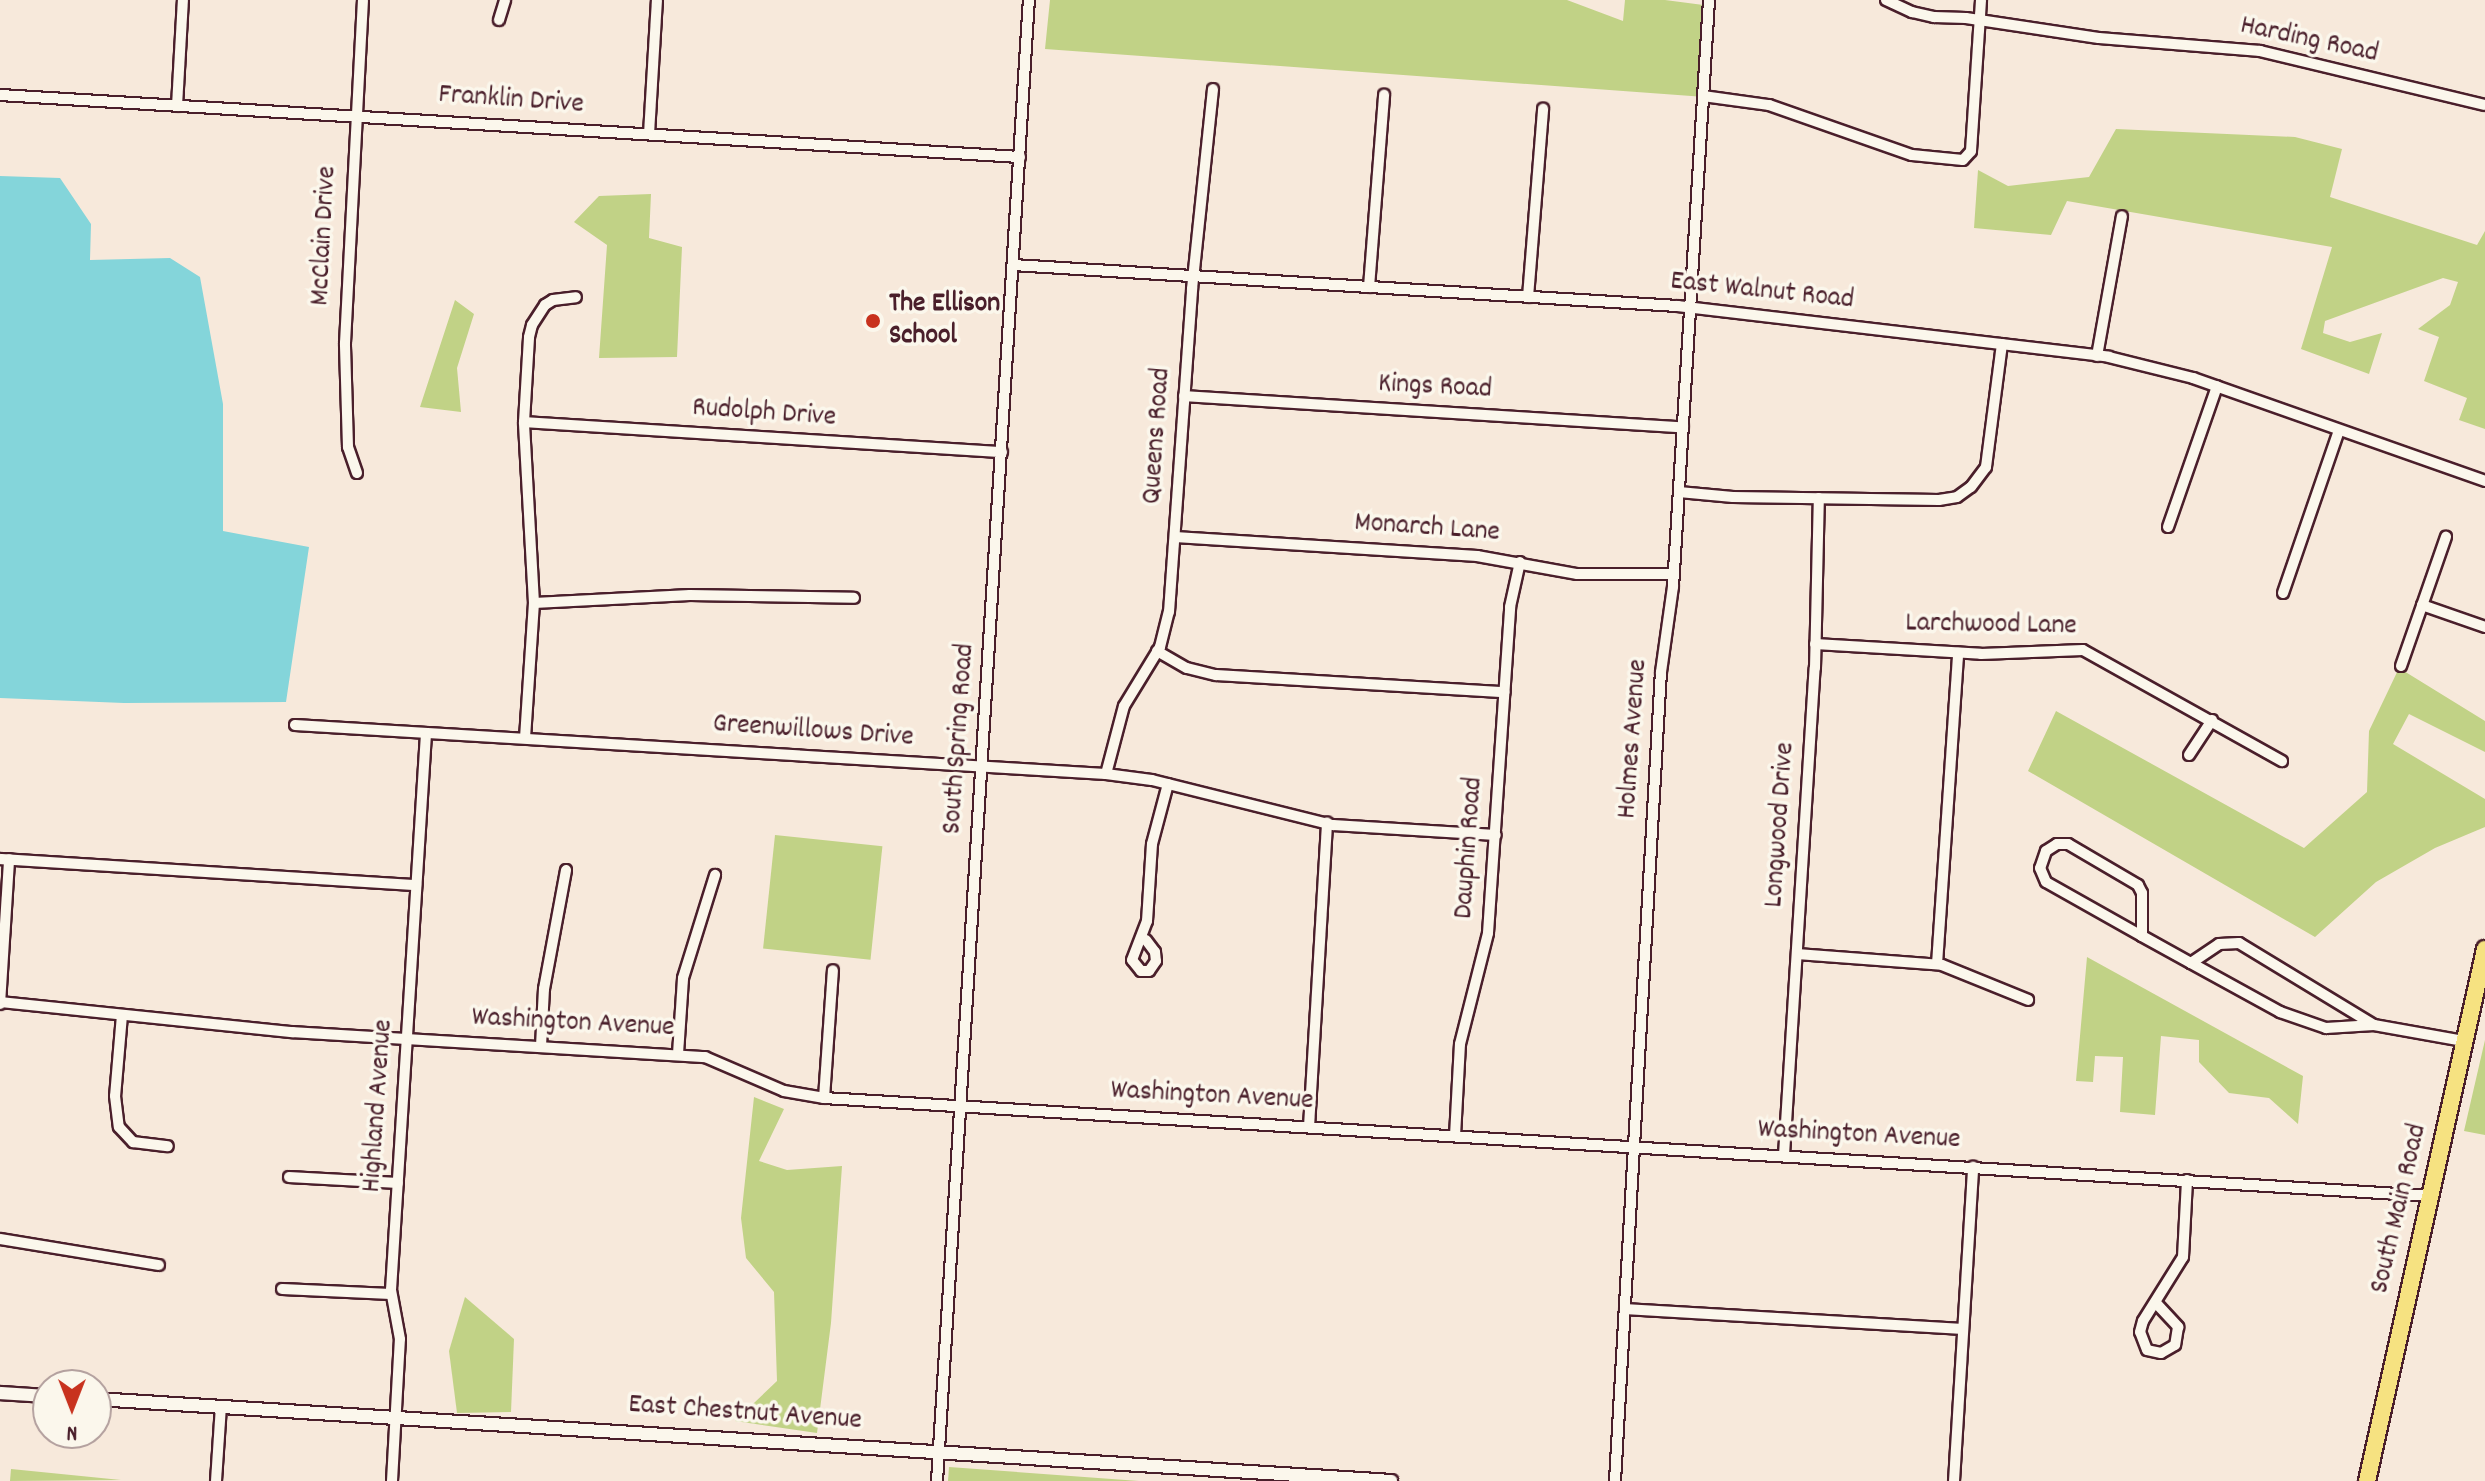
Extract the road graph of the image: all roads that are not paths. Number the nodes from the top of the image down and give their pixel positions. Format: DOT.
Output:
graph roads {
  1 [pos="183,0"];
  2 [pos="363,0"];
  3 [pos="505,0"];
  4 [pos="657,0"];
  5 [pos="1029,0"];
  6 [pos="1709,0"];
  7 [pos="1886,0"];
  8 [pos="1981,0"];
  9 [pos="1979,19"];
  10 [pos="499,20"];
  11 [pos="1213,89"];
  12 [pos="0,95"];
  13 [pos="1384,95"];
  14 [pos="1703,96"];
  15 [pos="2485,105"];
  16 [pos="177,106"];
  17 [pos="1543,109"];
  18 [pos="355,116"];
  19 [pos="649,134"];
  20 [pos="1020,157"];
  21 [pos="2122,216"];
  22 [pos="1013,265"];
  23 [pos="1194,276"];
  24 [pos="1369,287"];
  25 [pos="576,297"];
  26 [pos="1528,297"];
  27 [pos="1690,307"];
  28 [pos="2002,344"];
  29 [pos="2097,356"];
  30 [pos="2217,386"];
  31 [pos="1184,396"];
  32 [pos="524,422"];
  33 [pos="1683,427"];
  34 [pos="2339,430"];
  35 [pos="1002,452"];
  36 [pos="357,473"];
  37 [pos="2485,481"];
  38 [pos="1679,492"];
  39 [pos="1819,498"];
  40 [pos="2168,527"];
  41 [pos="1175,537"];
  42 [pos="2446,537"];
  43 [pos="1520,562"];
  44 [pos="1674,574"];
  45 [pos="2283,593"];
  46 [pos="854,598"];
  47 [pos="534,603"];
  48 [pos="2422,605"];
  49 [pos="2485,627"];
  50 [pos="1815,644"];
  51 [pos="1157,651"];
  52 [pos="1958,653"];
  53 [pos="2401,666"];
  54 [pos="1505,692"];
  55 [pos="2212,720"];
  56 [pos="295,725"];
  57 [pos="426,733"];
  58 [pos="525,738"];
  59 [pos="2189,755"];
  60 [pos="2282,761"];
  61 [pos="982,767"];
  62 [pos="1106,774"];
  63 [pos="1168,784"];
  64 [pos="1327,823"];
  65 [pos="1496,835"];
  66 [pos="4,859"];
  67 [pos="566,870"];
  68 [pos="715,875"];
  69 [pos="416,885"];
  70 [pos="2142,936"];
  71 [pos="1146,940"];
  72 [pos="2485,949"];
  73 [pos="1797,954"];
  74 [pos="2191,963"];
  75 [pos="1937,964"];
  76 [pos="833,970"];
  77 [pos="2028,1000"];
  78 [pos="0,1003"];
  79 [pos="122,1015"];
  80 [pos="2374,1025"];
  81 [pos="407,1038"];
  82 [pos="2464,1041"];
  83 [pos="541,1046"];
  84 [pos="678,1054"];
  85 [pos="824,1098"];
  86 [pos="961,1106"];
  87 [pos="1309,1127"];
  88 [pos="1455,1136"];
  89 [pos="168,1146"];
  90 [pos="1634,1146"];
  91 [pos="1784,1155"];
  92 [pos="1973,1167"];
  93 [pos="289,1177"];
  94 [pos="2187,1180"];
  95 [pos="398,1183"];
  96 [pos="2430,1196"];
  97 [pos="0,1239"];
  98 [pos="159,1265"];
  99 [pos="282,1289"];
  100 [pos="391,1294"];
  101 [pos="2156,1303"];
  102 [pos="1625,1309"];
  103 [pos="1962,1329"];
  104 [pos="0,1393"];
  105 [pos="32,1395"];
  106 [pos="112,1400"];
  107 [pos="221,1406"];
  108 [pos="396,1417"];
  109 [pos="939,1451"];
  110 [pos="216,1481"];
  111 [pos="392,1481"];
  112 [pos="937,1481"];
  113 [pos="1391,1481"];
  114 [pos="1615,1481"];
  115 [pos="1954,1481"];
  116 [pos="2367,1481"];
  1 -- 16 [label="street"];
  2 -- 18 [label="street, McClain Drive"];
  3 -- 10 [label="street"];
  4 -- 19 [label="street"];
  5 -- 20 [label="street, South Spring Road"];
  6 -- 14 [label="street, Holmes Avenue"];
  7 -- 9 [label="street, Harding Road"];
  8 -- 9 [label="street"];
  9 -- 14 [label="street"];
  9 -- 15 [label="street, Harding Road"];
  11 -- 23 [label="street, Queens Road"];
  12 -- 16 [label="street, Franklin Drive"];
  13 -- 24 [label="street"];
  14 -- 27 [label="street, Holmes Avenue"];
  16 -- 18 [label="street, Franklin Drive"];
  17 -- 26 [label="street"];
  18 -- 19 [label="street, Franklin Drive"];
  18 -- 36 [label="street, McClain Drive"];
  19 -- 20 [label="street, Franklin Drive"];
  20 -- 22 [label="street, South Spring Road"];
  21 -- 29 [label="street"];
  22 -- 23 [label="street, East Walnut Road"];
  22 -- 35 [label="street, South Spring Road"];
  23 -- 24 [label="street, East Walnut Road"];
  23 -- 31 [label="street, Queens Road"];
  24 -- 26 [label="street, East Walnut Road"];
  25 -- 32 [label="street"];
  26 -- 27 [label="street, East Walnut Road"];
  27 -- 28 [label="street, East Walnut Road"];
  27 -- 33 [label="street, Holmes Avenue"];
  28 -- 29 [label="street, East Walnut Road"];
  28 -- 39 [label="street"];
  29 -- 30 [label="street, East Walnut Road"];
  30 -- 34 [label="street, East Walnut Road"];
  30 -- 40 [label="street"];
  31 -- 33 [label="street, Kings Road"];
  31 -- 41 [label="street, Queens Road"];
  32 -- 35 [label="street, Rudolph Drive"];
  32 -- 47 [label="street"];
  33 -- 38 [label="street, Holmes Avenue"];
  34 -- 37 [label="street, East Walnut Road"];
  34 -- 45 [label="street"];
  35 -- 61 [label="street, South Spring Road"];
  38 -- 39 [label="street"];
  38 -- 44 [label="street, Holmes Avenue"];
  39 -- 50 [label="street, Longwood Drive"];
  41 -- 43 [label="street, Monarch Lane"];
  41 -- 51 [label="street, Queens Road"];
  42 -- 48 [label="street"];
  43 -- 44 [label="street, Monarch Lane"];
  43 -- 54 [label="street, Dauphin Road"];
  44 -- 90 [label="street, Holmes Avenue"];
  46 -- 47 [label="street"];
  47 -- 58 [label="street"];
  48 -- 49 [label="street"];
  48 -- 53 [label="street"];
  50 -- 52 [label="street, Larchwood Lane"];
  50 -- 73 [label="street, Longwood Drive"];
  51 -- 54 [label="street"];
  51 -- 62 [label="street, Queens Road"];
  52 -- 55 [label="street, Larchwood Lane"];
  52 -- 75 [label="street"];
  54 -- 65 [label="street, Dauphin Road"];
  55 -- 59 [label="street"];
  55 -- 60 [label="street, Larchwood Lane"];
  56 -- 57 [label="street, Greenwillows Drive"];
  57 -- 58 [label="street, Greenwillows Drive"];
  57 -- 69 [label="street, Highland Avenue"];
  58 -- 61 [label="street, Greenwillows Drive"];
  61 -- 62 [label="street, Greenwillows Drive"];
  61 -- 86 [label="street, South Spring Road"];
  62 -- 63 [label="street, Greenwillows Drive"];
  63 -- 64 [label="street, Greenwillows Drive"];
  63 -- 71 [label="street"];
  64 -- 65 [label="street, Greenwillows Drive"];
  64 -- 87 [label="street"];
  65 -- 88 [label="street, Dauphin Road"];
  66 -- 69 [label="street"];
  66 -- 78 [label="street"];
  67 -- 83 [label="street"];
  68 -- 84 [label="street"];
  69 -- 81 [label="street, Highland Avenue"];
  70 -- 70 [label="street"];
  70 -- 74 [label="street"];
  72 -- 82 [label="main road, South Main Road"];
  73 -- 75 [label="street"];
  73 -- 91 [label="street, Longwood Drive"];
  74 -- 80 [label="street"];
  74 -- 80 [label="street"];
  75 -- 77 [label="street"];
  76 -- 85 [label="street"];
  78 -- 79 [label="street, Washington Avenue"];
  79 -- 81 [label="street, Washington Avenue"];
  79 -- 89 [label="street"];
  80 -- 82 [label="street"];
  81 -- 83 [label="street, Washington Avenue"];
  81 -- 95 [label="street, Highland Avenue"];
  82 -- 96 [label="main road, South Main Road"];
  83 -- 84 [label="street, Washington Avenue"];
  84 -- 85 [label="street, Washington Avenue"];
  85 -- 86 [label="street, Washington Avenue"];
  86 -- 87 [label="street, Washington Avenue"];
  86 -- 109 [label="street, South Spring Road"];
  87 -- 88 [label="street, Washington Avenue"];
  88 -- 90 [label="street, Washington Avenue"];
  90 -- 91 [label="street, Washington Avenue"];
  90 -- 102 [label="street, Holmes Avenue"];
  91 -- 92 [label="street, Washington Avenue"];
  92 -- 94 [label="street, Washington Avenue"];
  92 -- 103 [label="street"];
  93 -- 95 [label="street"];
  94 -- 96 [label="street, Washington Avenue"];
  94 -- 101 [label="street"];
  95 -- 100 [label="street, Highland Avenue"];
  96 -- 116 [label="main road, South Main Road"];
  97 -- 98 [label="street"];
  99 -- 100 [label="street"];
  100 -- 108 [label="street, Highland Avenue"];
  101 -- 101 [label="street"];
  102 -- 103 [label="street"];
  102 -- 114 [label="street, Holmes Avenue"];
  103 -- 115 [label="street"];
  104 -- 105 [label="street"];
  106 -- 107 [label="street, East Chestnut Avenue"];
  107 -- 108 [label="street, East Chestnut Avenue"];
  107 -- 110 [label="street"];
  108 -- 109 [label="street, East Chestnut Avenue"];
  108 -- 111 [label="street, Highland Avenue"];
  109 -- 112 [label="street, South Spring Road"];
  109 -- 113 [label="street, East Chestnut Avenue"];
}
